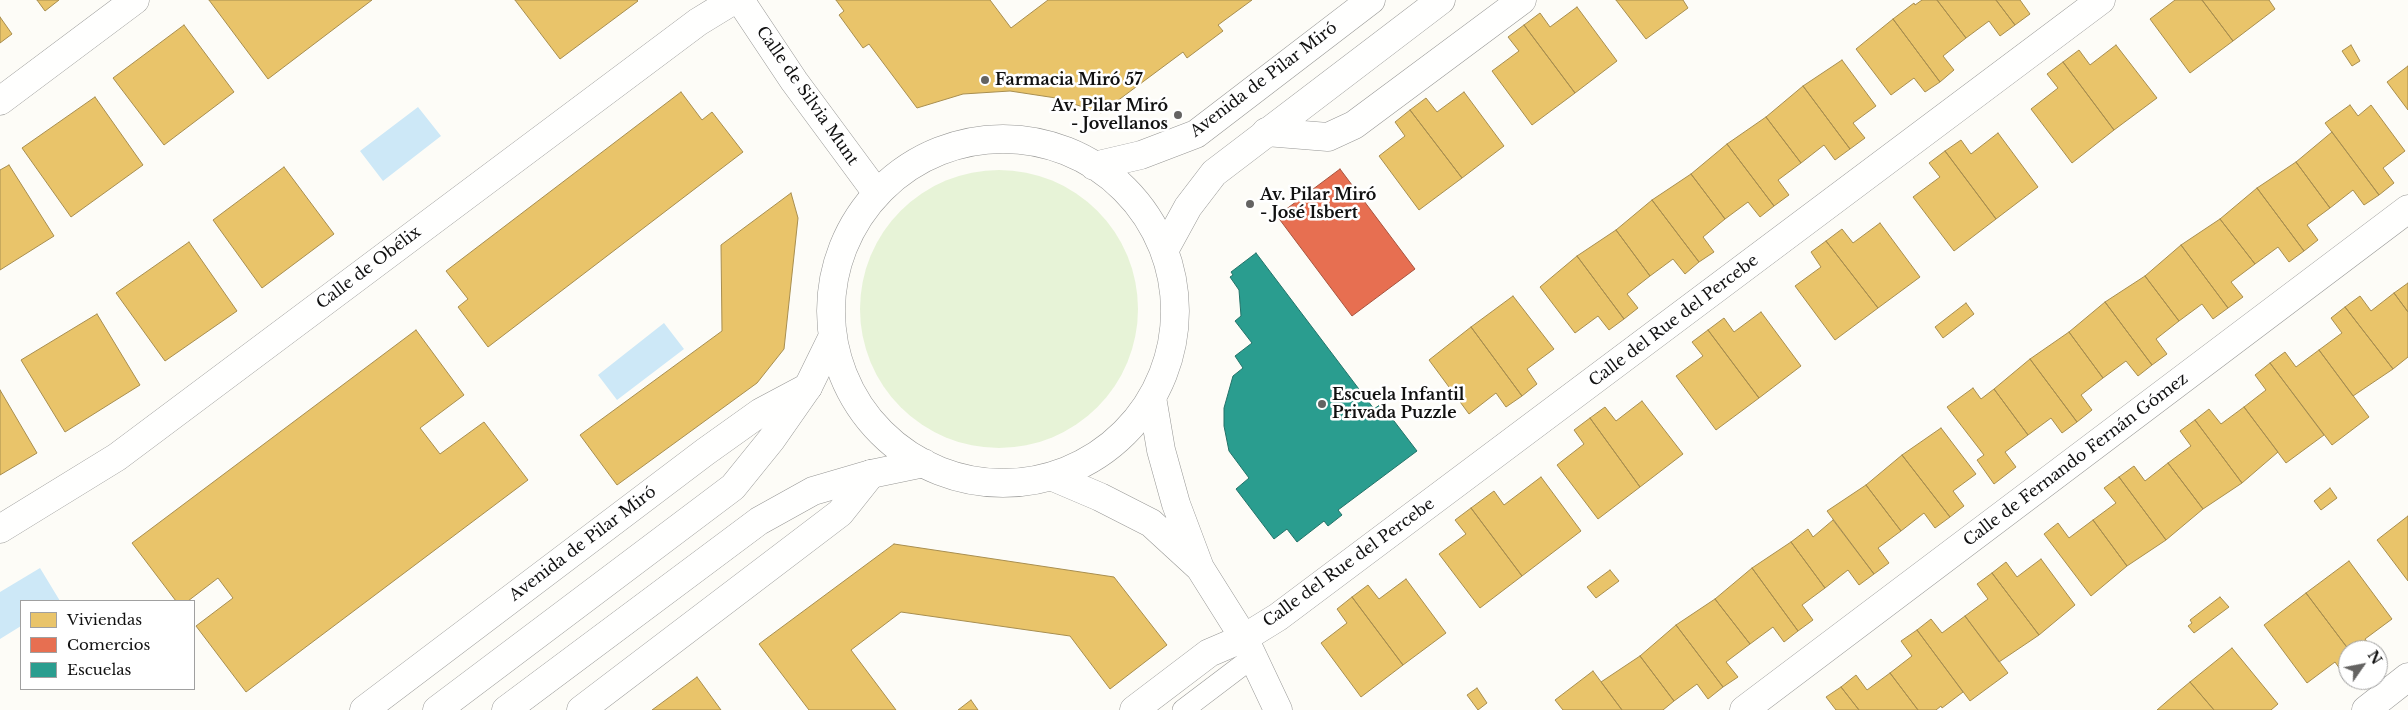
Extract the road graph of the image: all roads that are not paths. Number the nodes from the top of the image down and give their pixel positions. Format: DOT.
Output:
graph roads {
  1 [pos="134,0"];
  2 [pos="734,0"];
  3 [pos="740,0"];
  4 [pos="1371,0"];
  5 [pos="1441,0"];
  6 [pos="1522,0"];
  7 [pos="2102,0"];
  8 [pos="0,101"];
  9 [pos="1266,132"];
  10 [pos="1094,166"];
  11 [pos="876,192"];
  12 [pos="2408,209"];
  13 [pos="1165,249"];
  14 [pos="833,336"];
  15 [pos="808,387"];
  16 [pos="1154,403"];
  17 [pos="924,463"];
  18 [pos="871,474"];
  19 [pos="1053,477"];
  20 [pos="0,529"];
  21 [pos="1200,568"];
  22 [pos="1248,647"];
  23 [pos="2408,677"];
  24 [pos="364,710"];
  25 [pos="437,710"];
  26 [pos="506,710"];
  27 [pos="581,710"];
  28 [pos="1134,710"];
  29 [pos="1183,710"];
  30 [pos="1278,710"];
  31 [pos="1744,710"];
  32 [pos="2366,710"];
  1 -- 8 [label="street"];
  2 -- 20 [label="street, Calle de Obélix"];
  3 -- 11 [label="street, Calle de Silvia Munt"];
  4 -- 10 [label="street, Avenida de Pilar Miró"];
  5 -- 9 [label="street"];
  6 -- 9 [label="street"];
  7 -- 22 [label="street, Calle del Rue del Percebe"];
  9 -- 13 [label="street"];
  10 -- 11 [label="street"];
  10 -- 13 [label="street"];
  11 -- 14 [label="street"];
  12 -- 31 [label="street, Calle de Fernando Fernán Gómez"];
  13 -- 16 [label="street"];
  14 -- 15 [label="street"];
  14 -- 17 [label="street"];
  15 -- 24 [label="street, Avenida de Pilar Miró"];
  15 -- 25 [label="street"];
  16 -- 19 [label="street"];
  16 -- 21 [label="street"];
  17 -- 18 [label="street"];
  17 -- 19 [label="street"];
  18 -- 26 [label="street"];
  18 -- 27 [label="street"];
  19 -- 21 [label="street"];
  21 -- 22 [label="street"];
  22 -- 28 [label="street, Calle del Rue del Percebe"];
  22 -- 29 [label="lane"];
  22 -- 30 [label="street"];
  23 -- 32 [label="street"];
}
